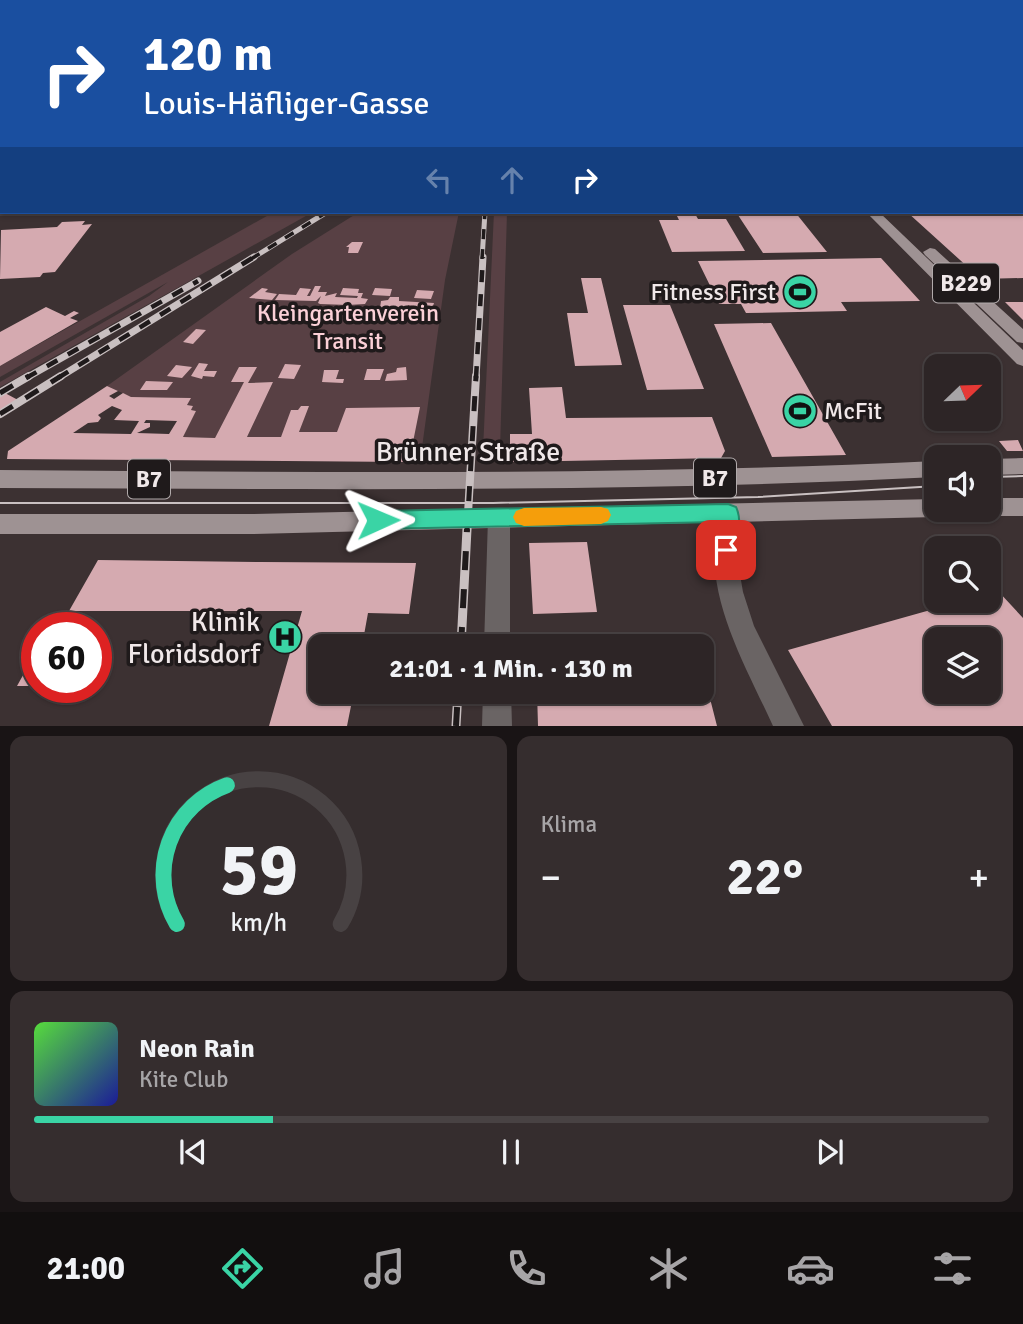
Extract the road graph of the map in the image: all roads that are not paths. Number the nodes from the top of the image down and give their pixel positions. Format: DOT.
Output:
graph roads {
  1 [pos="874,214"];
  2 [pos="889,214"];
  3 [pos="1023,338"];
  4 [pos="1023,360"];
  5 [pos="1023,466"];
  6 [pos="1001,467"];
  7 [pos="924,470"];
  8 [pos="0,479"];
  9 [pos="1001,507"];
  10 [pos="1023,507"];
  11 [pos="924,508"];
  12 [pos="728,513"];
  13 [pos="499,517"];
  14 [pos="0,524"];
  15 [pos="497,634"];
  16 [pos="497,704"];
  17 [pos="497,726"];
  18 [pos="789,726"];
  1 -- 4 [label="main road, B229"];
  2 -- 3 [label="main road, B229"];
  5 -- 6 [label="main road"];
  7 -- 8 [label="main road, Brünner Straße / B7"];
  9 -- 10 [label="main road"];
  11 -- 12 [label="main road, B7"];
  12 -- 13 [label="main road, B7"];
  12 -- 18 [label="street"];
  13 -- 14 [label="main road, B7"];
  13 -- 15 [label="street"];
  16 -- 17 [label="street"];
}
